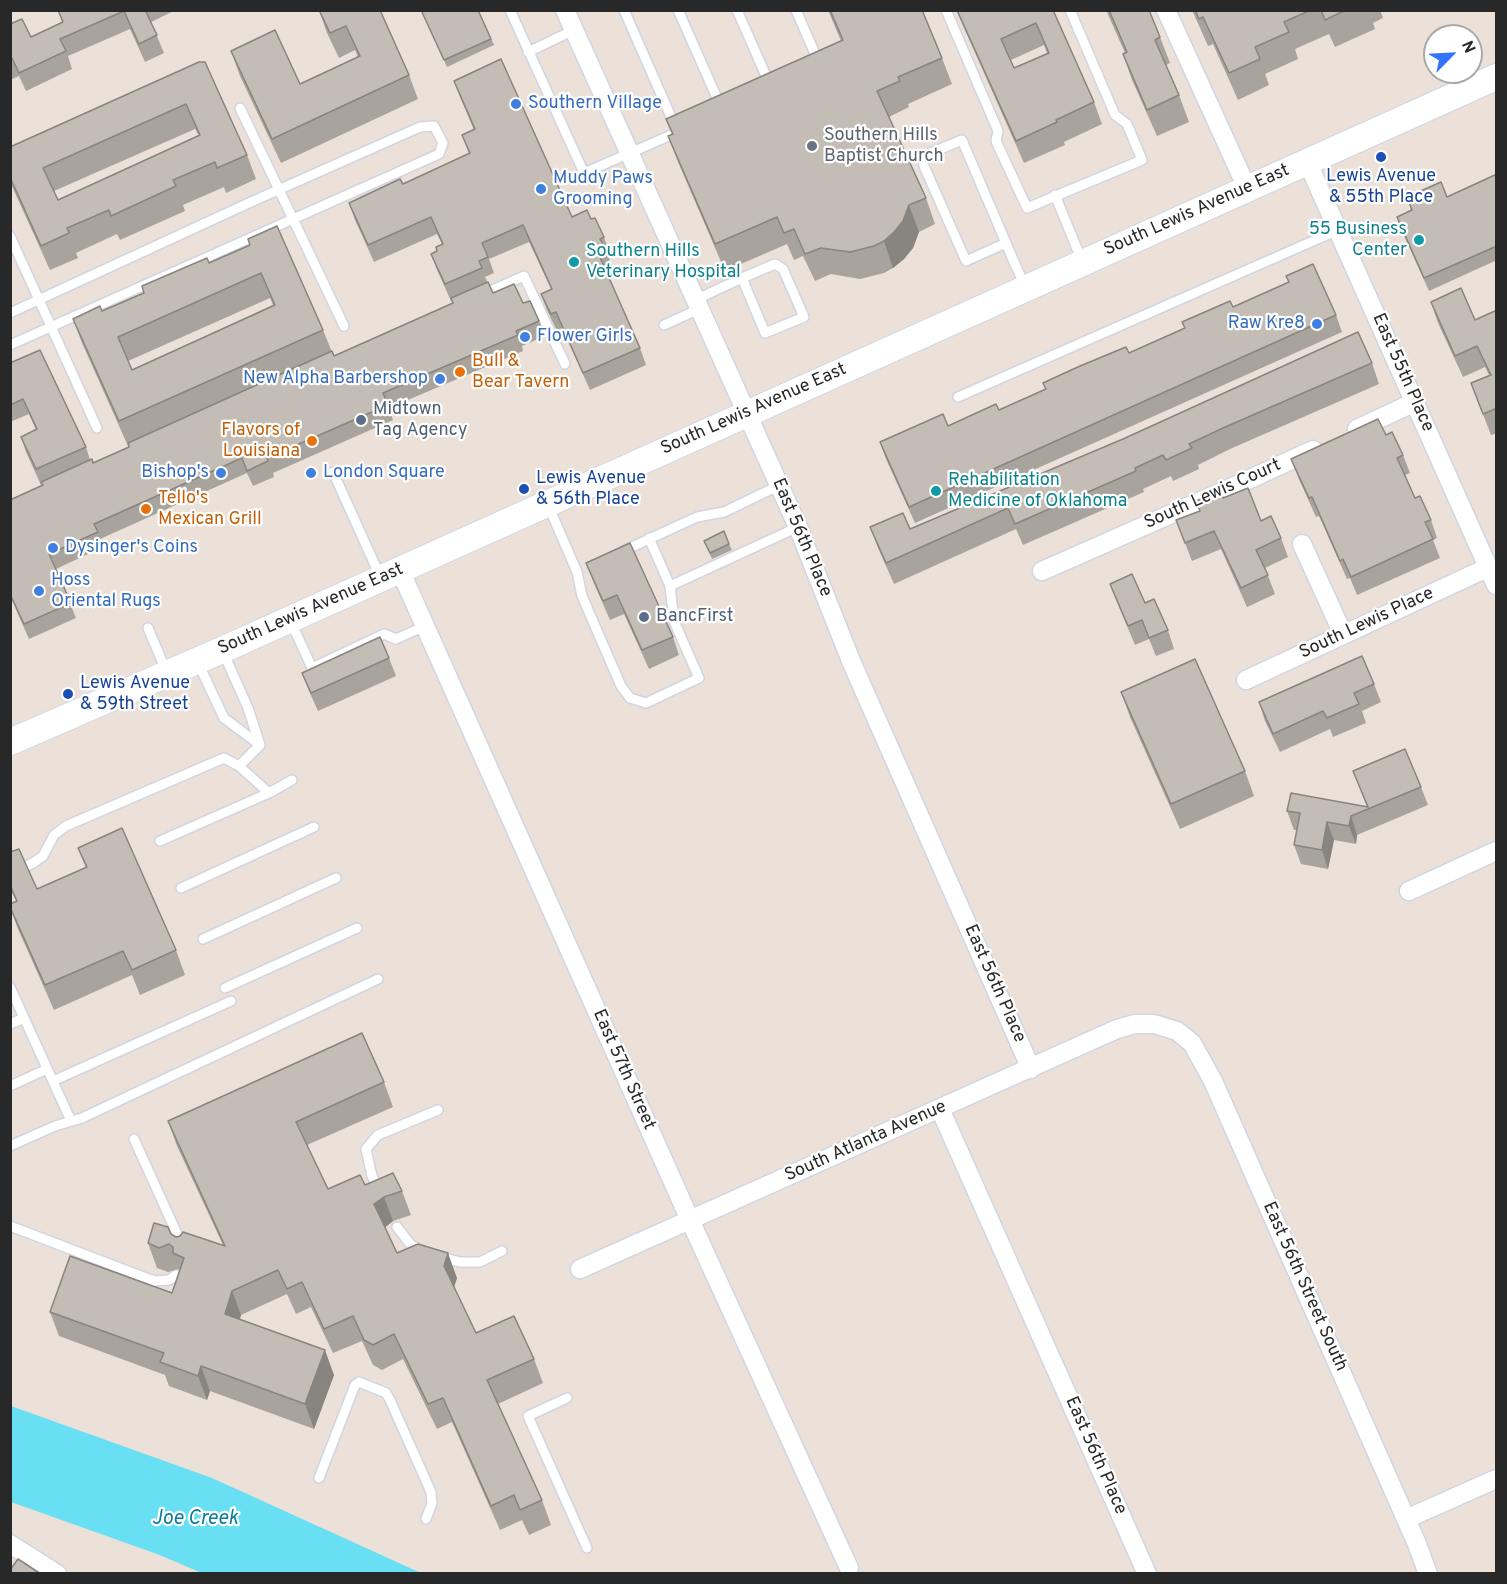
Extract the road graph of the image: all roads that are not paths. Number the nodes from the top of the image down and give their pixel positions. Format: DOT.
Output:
graph roads {
  1 [pos="510,10"];
  2 [pos="565,10"];
  3 [pos="624,10"];
  4 [pos="678,10"];
  5 [pos="737,10"];
  6 [pos="796,10"];
  7 [pos="946,10"];
  8 [pos="1071,10"];
  9 [pos="1166,10"];
  10 [pos="574,30"];
  11 [pos="528,52"];
  12 [pos="812,73"];
  13 [pos="1497,77"];
  14 [pos="782,86"];
  15 [pos="772,90"];
  16 [pos="763,95"];
  17 [pos="240,108"];
  18 [pos="733,108"];
  19 [pos="629,153"];
  20 [pos="1307,161"];
  21 [pos="1247,188"];
  22 [pos="279,190"];
  23 [pos="1055,195"];
  24 [pos="293,219"];
  25 [pos="1338,230"];
  26 [pos="10,236"];
  27 [pos="1006,243"];
  28 [pos="1083,263"];
  29 [pos="742,278"];
  30 [pos="1025,288"];
  31 [pos="40,300"];
  32 [pos="469,300"];
  33 [pos="697,304"];
  34 [pos="10,314"];
  35 [pos="664,325"];
  36 [pos="52,326"];
  37 [pos="344,326"];
  38 [pos="10,345"];
  39 [pos="565,364"];
  40 [pos="958,397"];
  41 [pos="1415,402"];
  42 [pos="747,415"];
  43 [pos="97,428"];
  44 [pos="333,472"];
  45 [pos="778,486"];
  46 [pos="547,503"];
  47 [pos="798,527"];
  48 [pos="649,538"];
  49 [pos="1302,544"];
  50 [pos="610,557"];
  51 [pos="588,567"];
  52 [pos="1489,567"];
  53 [pos="1042,571"];
  54 [pos="577,572"];
  55 [pos="391,574"];
  56 [pos="1497,585"];
  57 [pos="670,586"];
  58 [pos="290,620"];
  59 [pos="425,626"];
  60 [pos="147,628"];
  61 [pos="1343,634"];
  62 [pos="222,650"];
  63 [pos="197,661"];
  64 [pos="168,674"];
  65 [pos="1246,680"];
  66 [pos="10,742"];
  67 [pos="260,745"];
  68 [pos="239,766"];
  69 [pos="292,780"];
  70 [pos="269,794"];
  71 [pos="314,827"];
  72 [pos="160,841"];
  73 [pos="1497,851"];
  74 [pos="10,873"];
  75 [pos="336,878"];
  76 [pos="181,888"];
  77 [pos="1409,891"];
  78 [pos="357,928"];
  79 [pos="203,939"];
  80 [pos="378,979"];
  81 [pos="10,987"];
  82 [pos="225,988"];
  83 [pos="231,1000"];
  84 [pos="24,1018"];
  85 [pos="10,1024"];
  86 [pos="1154,1024"];
  87 [pos="47,1069"];
  88 [pos="1031,1069"];
  89 [pos="53,1081"];
  90 [pos="10,1086"];
  91 [pos="940,1109"];
  92 [pos="438,1110"];
  93 [pos="71,1121"];
  94 [pos="134,1138"];
  95 [pos="10,1146"];
  96 [pos="383,1198"];
  97 [pos="690,1220"];
  98 [pos="10,1226"];
  99 [pos="397,1227"];
  100 [pos="502,1251"];
  101 [pos="186,1255"];
  102 [pos="580,1269"];
  103 [pos="176,1275"];
  104 [pos="567,1398"];
  105 [pos="319,1478"];
  106 [pos="1497,1479"];
  107 [pos="426,1519"];
  108 [pos="1406,1519"];
  109 [pos="10,1544"];
  110 [pos="586,1548"];
  111 [pos="851,1570"];
  112 [pos="57,1574"];
  113 [pos="1147,1574"];
  114 [pos="1428,1574"];
  1 -- 11 [label="lane"];
  2 -- 10 [label="street, East 56th Place"];
  3 -- 19 [label="lane"];
  4 -- 18 [label="lane"];
  5 -- 15 [label="lane"];
  6 -- 12 [label="lane"];
  7 -- 23 [label="lane"];
  8 -- 23 [label="lane"];
  9 -- 21 [label="street"];
  10 -- 11 [label="lane"];
  10 -- 19 [label="street, East 56th Place"];
  11 -- 19 [label="lane"];
  13 -- 20 [label="main road, South Lewis Avenue East"];
  14 -- 15 [label="lane"];
  15 -- 16 [label="lane"];
  17 -- 22 [label="lane"];
  19 -- 33 [label="street, East 56th Place"];
  20 -- 21 [label="main road, South Lewis Avenue East"];
  20 -- 25 [label="street, East 55th Place"];
  21 -- 28 [label="main road, South Lewis Avenue East"];
  22 -- 24 [label="lane"];
  22 -- 24 [label="lane"];
  22 -- 31 [label="lane"];
  23 -- 28 [label="lane"];
  24 -- 36 [label="lane"];
  24 -- 37 [label="lane"];
  25 -- 40 [label="lane"];
  25 -- 41 [label="street, East 55th Place"];
  26 -- 31 [label="lane"];
  27 -- 27 [label="lane"];
  27 -- 30 [label="lane"];
  28 -- 30 [label="main road, South Lewis Avenue East"];
  29 -- 29 [label="lane"];
  29 -- 33 [label="lane"];
  30 -- 42 [label="main road, South Lewis Avenue East"];
  31 -- 34 [label="lane"];
  31 -- 36 [label="lane"];
  32 -- 39 [label="lane"];
  33 -- 35 [label="lane"];
  33 -- 42 [label="street, East 56th Place"];
  36 -- 38 [label="lane"];
  36 -- 43 [label="lane"];
  41 -- 52 [label="street, East 55th Place"];
  41 -- 53 [label="street, South Lewis Court"];
  42 -- 45 [label="street, East 56th Place"];
  42 -- 46 [label="main road, South Lewis Avenue East"];
  44 -- 55 [label="lane"];
  45 -- 47 [label="street, East 56th Place"];
  45 -- 48 [label="lane"];
  46 -- 54 [label="lane"];
  46 -- 55 [label="main road, South Lewis Avenue East"];
  47 -- 57 [label="lane"];
  47 -- 88 [label="street, East 56th Place"];
  48 -- 50 [label="lane"];
  48 -- 57 [label="lane"];
  49 -- 61 [label="street"];
  51 -- 54 [label="lane"];
  52 -- 56 [label="street, East 55th Place"];
  52 -- 61 [label="street, South Lewis Place"];
  54 -- 57 [label="lane"];
  55 -- 58 [label="main road, South Lewis Avenue East"];
  55 -- 59 [label="street, East 57th Street"];
  58 -- 59 [label="lane"];
  58 -- 62 [label="main road, South Lewis Avenue East"];
  59 -- 97 [label="street, East 57th Street"];
  60 -- 64 [label="lane"];
  61 -- 65 [label="street, South Lewis Place"];
  62 -- 63 [label="main road, South Lewis Avenue East"];
  62 -- 67 [label="lane"];
  63 -- 64 [label="main road, South Lewis Avenue East"];
  63 -- 67 [label="lane"];
  64 -- 66 [label="main road, South Lewis Avenue East"];
  67 -- 68 [label="lane"];
  68 -- 70 [label="lane"];
  68 -- 74 [label="lane"];
  69 -- 70 [label="lane"];
  70 -- 72 [label="lane"];
  71 -- 76 [label="lane"];
  73 -- 77 [label="street"];
  75 -- 79 [label="lane"];
  78 -- 82 [label="lane"];
  80 -- 93 [label="lane"];
  81 -- 84 [label="lane"];
  83 -- 89 [label="lane"];
  84 -- 85 [label="lane"];
  84 -- 87 [label="lane"];
  86 -- 88 [label="street, South Atlanta Avenue"];
  86 -- 108 [label="street, East 56th Street South"];
  87 -- 89 [label="lane"];
  87 -- 90 [label="lane"];
  88 -- 91 [label="street, South Atlanta Avenue"];
  89 -- 93 [label="lane"];
  91 -- 97 [label="street, South Atlanta Avenue"];
  91 -- 113 [label="street, East 56th Place"];
  92 -- 96 [label="lane"];
  93 -- 95 [label="lane"];
  94 -- 101 [label="lane"];
  97 -- 102 [label="street, South Atlanta Avenue"];
  97 -- 111 [label="street, East 57th Street"];
  98 -- 103 [label="lane"];
  99 -- 100 [label="lane"];
  104 -- 110 [label="lane"];
  105 -- 107 [label="lane"];
  106 -- 108 [label="street"];
  108 -- 114 [label="street, East 56th Street South"];
  109 -- 112 [label="street"];
}
